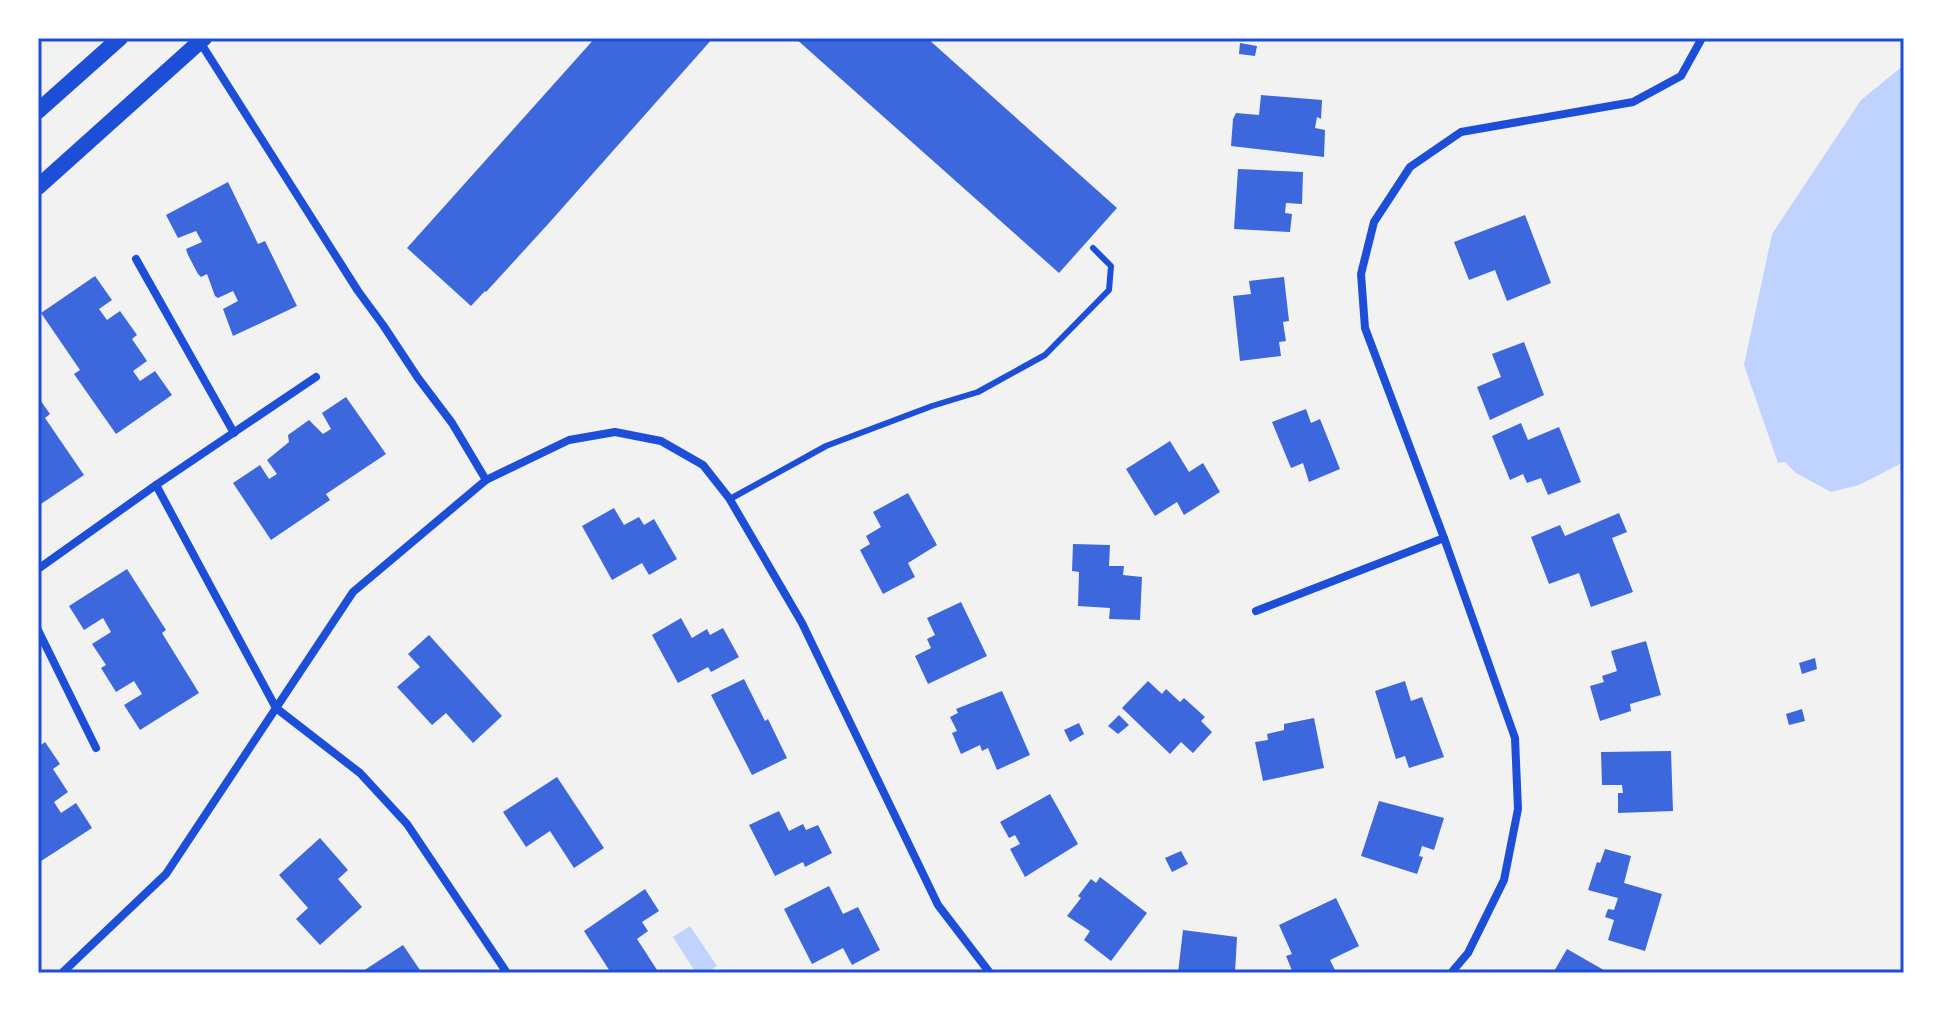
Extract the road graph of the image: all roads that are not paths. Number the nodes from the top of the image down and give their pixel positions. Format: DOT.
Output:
graph roads {
  1 [pos="120,38"];
  2 [pos="1702,38"];
  3 [pos="202,40"];
  4 [pos="38,111"];
  5 [pos="38,187"];
  6 [pos="1093,248"];
  7 [pos="136,259"];
  8 [pos="316,377"];
  9 [pos="234,433"];
  10 [pos="486,480"];
  11 [pos="156,485"];
  12 [pos="730,499"];
  13 [pos="1444,538"];
  14 [pos="38,569"];
  15 [pos="1256,611"];
  16 [pos="38,630"];
  17 [pos="276,708"];
  18 [pos="96,748"];
  19 [pos="62,973"];
  20 [pos="507,973"];
  21 [pos="990,973"];
  22 [pos="1451,973"];
  1 -- 4 [label="main road"];
  2 -- 13 [label="street"];
  3 -- 5 [label="main road"];
  3 -- 10 [label="street"];
  6 -- 12 [label="lane"];
  7 -- 9 [label="street"];
  8 -- 9 [label="street"];
  9 -- 11 [label="street"];
  10 -- 12 [label="street"];
  10 -- 17 [label="street"];
  11 -- 14 [label="street"];
  11 -- 17 [label="street"];
  12 -- 21 [label="street"];
  13 -- 15 [label="street"];
  13 -- 22 [label="street"];
  16 -- 18 [label="street"];
  17 -- 19 [label="street"];
  17 -- 20 [label="street"];
}
